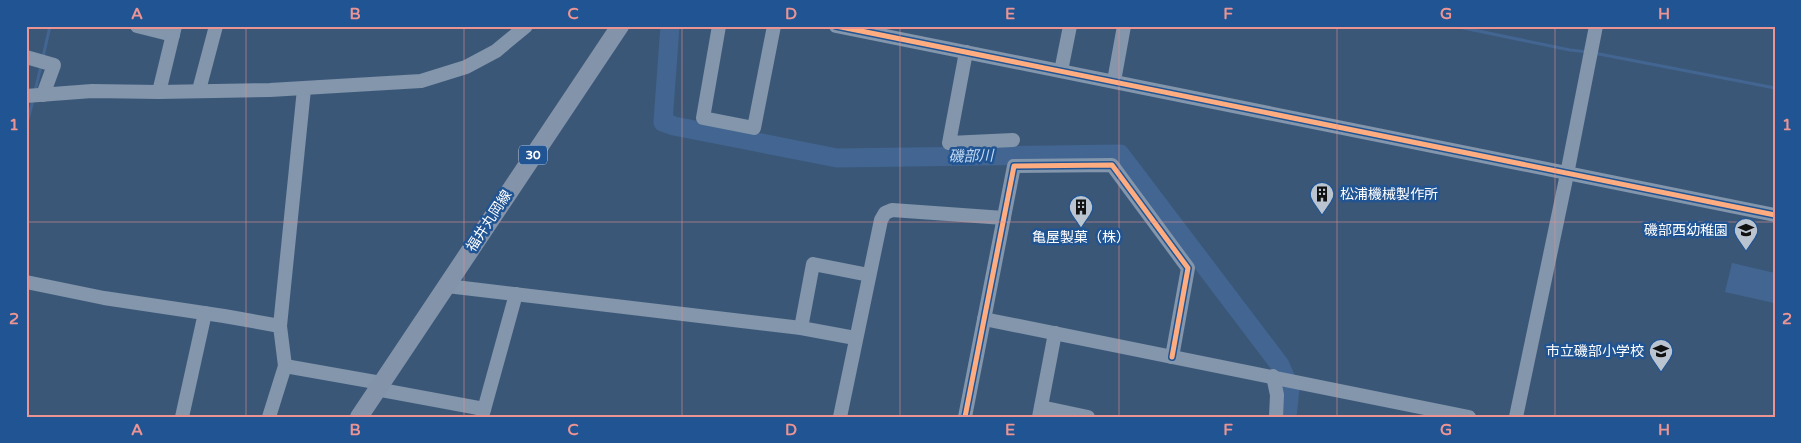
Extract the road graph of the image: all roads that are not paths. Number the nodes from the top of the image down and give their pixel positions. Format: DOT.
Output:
graph roads {
  1 [pos="137,26"];
  2 [pos="216,26"];
  3 [pos="525,26"];
  4 [pos="620,26"];
  5 [pos="719,26"];
  6 [pos="774,26"];
  7 [pos="836,26"];
  8 [pos="1070,26"];
  9 [pos="1124,26"];
  10 [pos="1596,26"];
  11 [pos="859,28"];
  12 [pos="174,31"];
  13 [pos="966,52"];
  14 [pos="26,57"];
  15 [pos="1061,71"];
  16 [pos="1114,81"];
  17 [pos="304,89"];
  18 [pos="199,90"];
  19 [pos="159,92"];
  20 [pos="43,95"];
  21 [pos="26,96"];
  22 [pos="1014,140"];
  23 [pos="1567,174"];
  24 [pos="1775,215"];
  25 [pos="1004,218"];
  26 [pos="869,275"];
  27 [pos="26,282"];
  28 [pos="447,286"];
  29 [pos="516,294"];
  30 [pos="205,313"];
  31 [pos="984,319"];
  32 [pos="280,326"];
  33 [pos="801,328"];
  34 [pos="1055,333"];
  35 [pos="855,338"];
  36 [pos="1172,356"];
  37 [pos="285,366"];
  38 [pos="1273,376"];
  39 [pos="379,386"];
  40 [pos="1040,412"];
  41 [pos="483,413"];
  42 [pos="182,417"];
  43 [pos="268,417"];
  44 [pos="359,417"];
  45 [pos="840,417"];
  46 [pos="965,417"];
  47 [pos="1088,417"];
  48 [pos="1276,417"];
  49 [pos="1469,417"];
  50 [pos="1516,417"];
  1 -- 12 [label="street"];
  2 -- 18 [label="street"];
  3 -- 17 [label="street"];
  4 -- 28 [label="main road, 福井丸岡線 / 30"];
  5 -- 6 [label="street"];
  7 -- 11 [label="street"];
  8 -- 15 [label="street"];
  9 -- 16 [label="street"];
  10 -- 23 [label="street"];
  11 -- 13 [label="street"];
  12 -- 19 [label="street"];
  13 -- 15 [label="street"];
  13 -- 22 [label="street"];
  14 -- 20 [label="street"];
  15 -- 16 [label="street"];
  16 -- 23 [label="street"];
  17 -- 18 [label="street"];
  17 -- 32 [label="street"];
  18 -- 19 [label="street"];
  19 -- 20 [label="street"];
  20 -- 21 [label="street"];
  23 -- 24 [label="street"];
  23 -- 50 [label="street"];
  25 -- 26 [label="street"];
  25 -- 31 [label="street"];
  25 -- 36 [label="street"];
  26 -- 33 [label="street"];
  26 -- 35 [label="street"];
  27 -- 30 [label="street"];
  28 -- 29 [label="street"];
  28 -- 39 [label="main road, 福井丸岡線 / 30"];
  29 -- 33 [label="street"];
  29 -- 41 [label="street"];
  30 -- 32 [label="street"];
  30 -- 42 [label="street"];
  31 -- 34 [label="street"];
  31 -- 46 [label="street"];
  32 -- 37 [label="street"];
  33 -- 35 [label="street"];
  34 -- 36 [label="street"];
  34 -- 40 [label="street"];
  35 -- 45 [label="street"];
  36 -- 38 [label="street"];
  37 -- 39 [label="street"];
  37 -- 43 [label="street"];
  38 -- 48 [label="street"];
  38 -- 49 [label="street"];
  39 -- 41 [label="street"];
  39 -- 44 [label="main road, 福井丸岡線 / 30"];
  40 -- 47 [label="street"];
}
